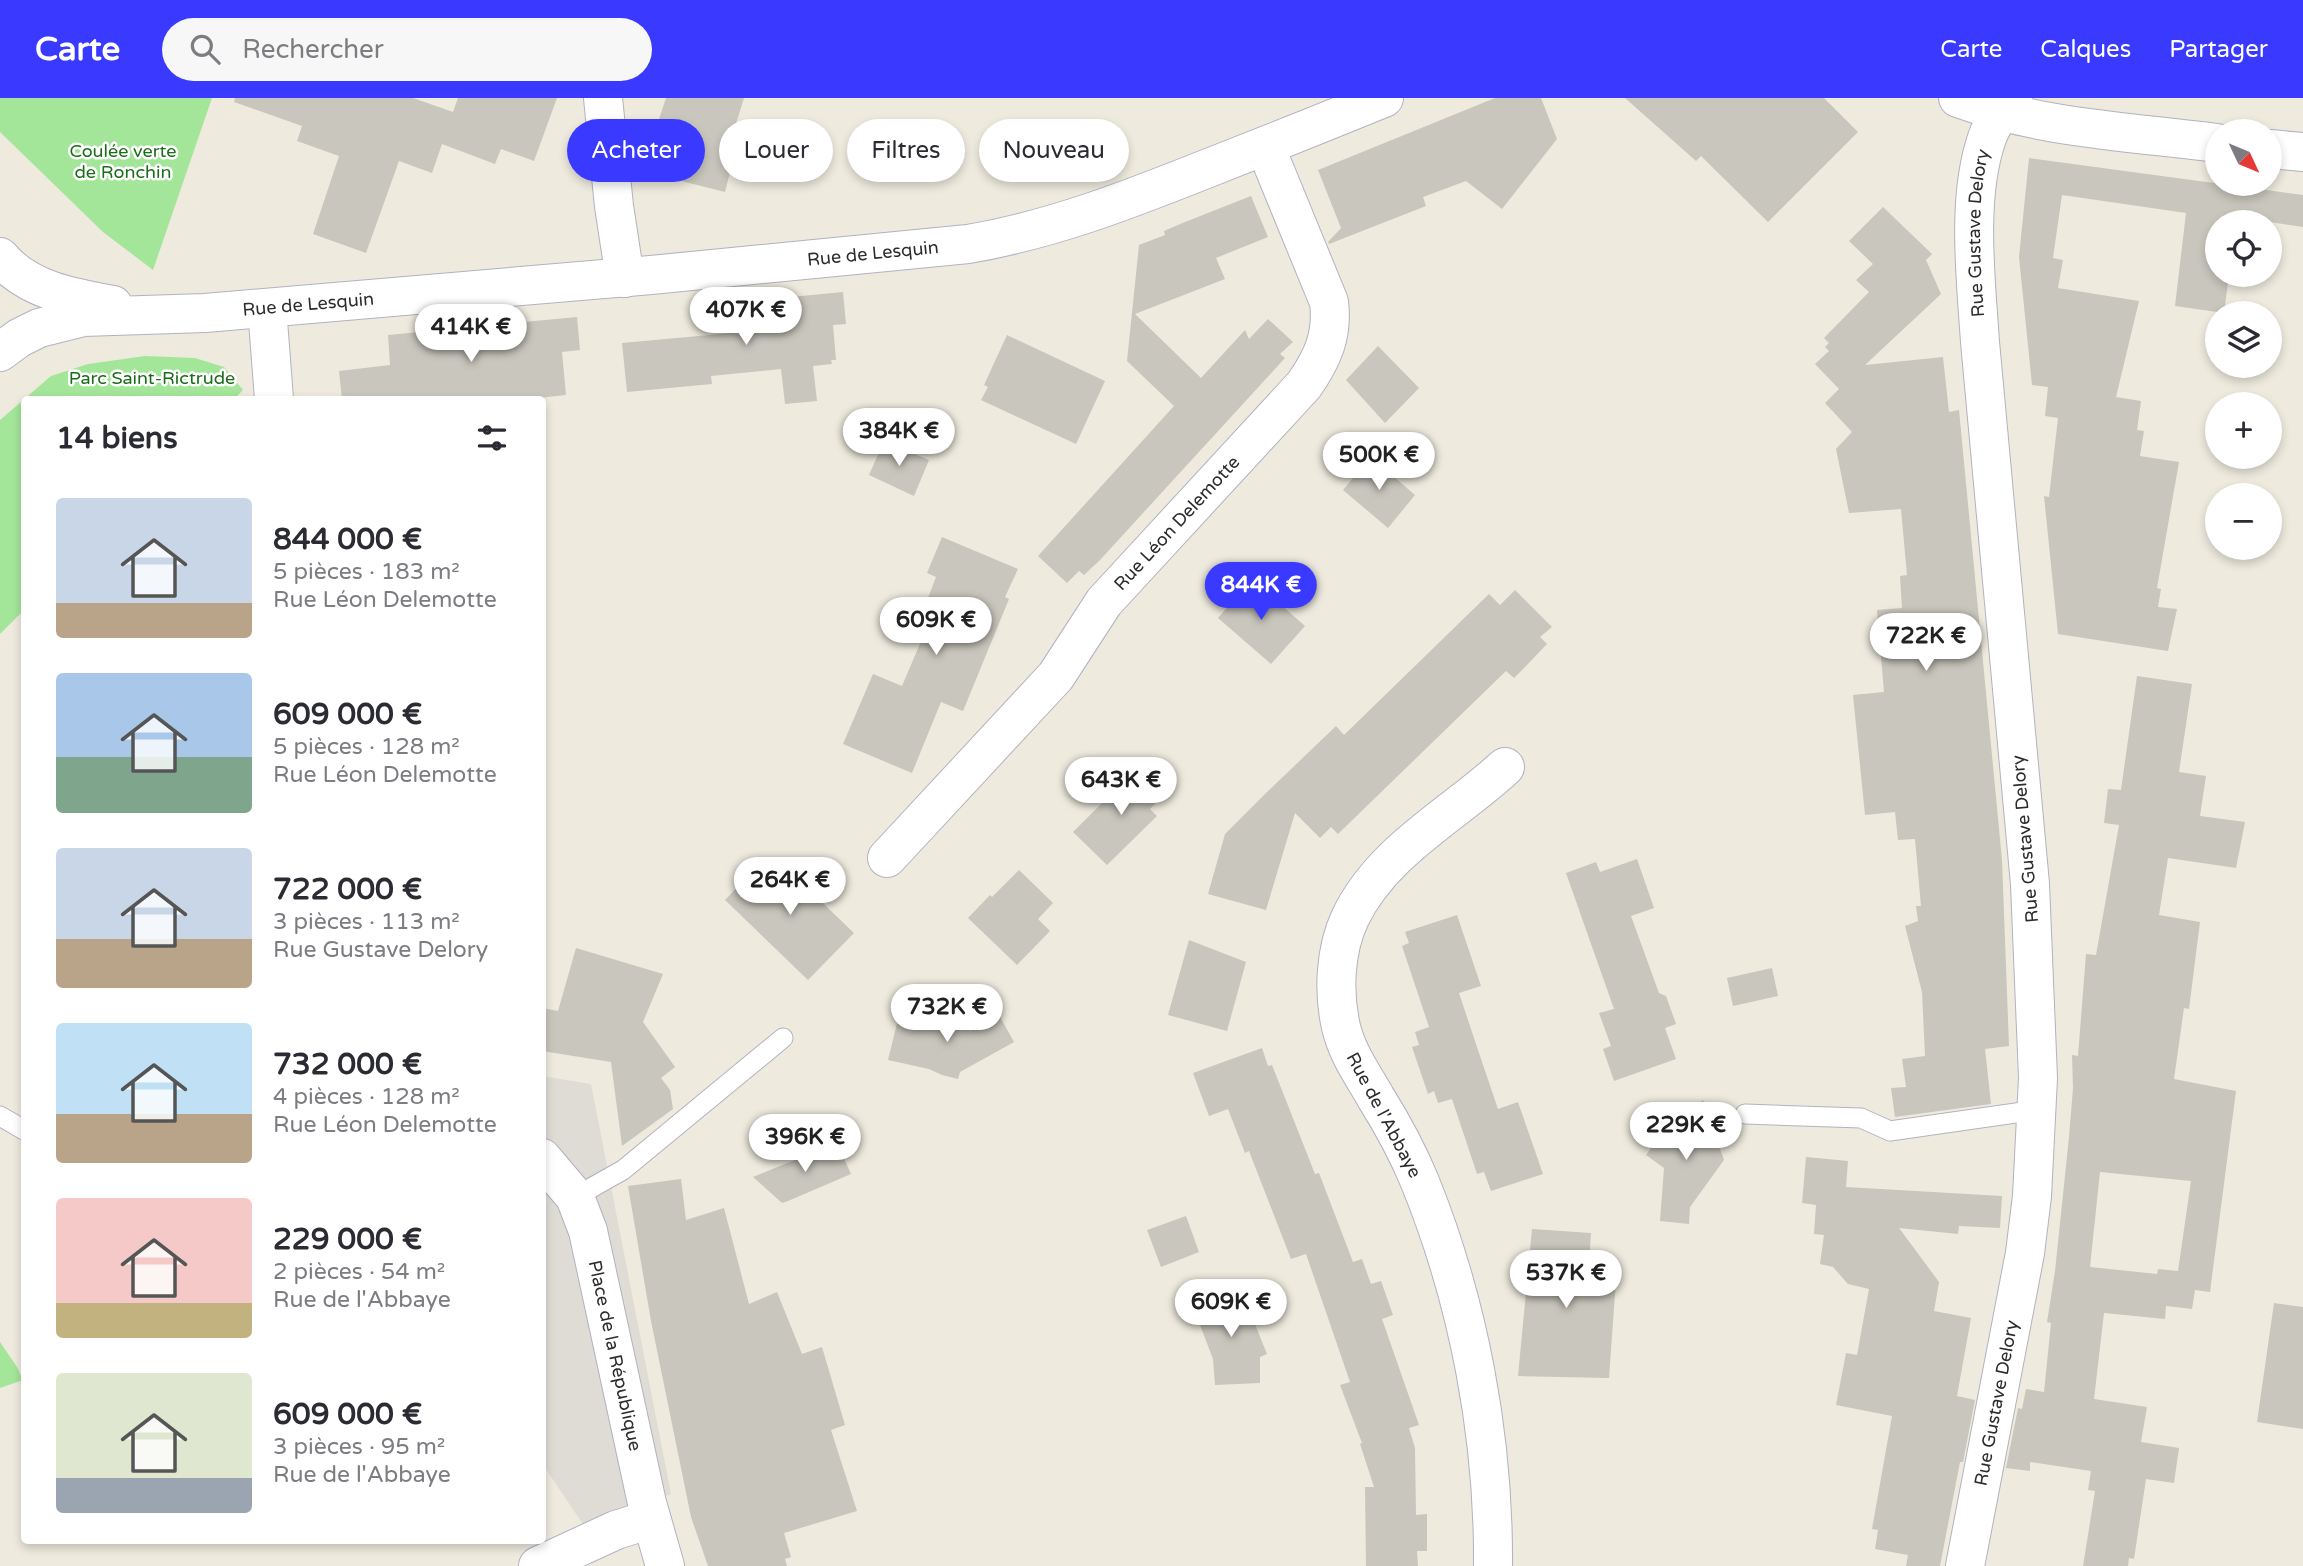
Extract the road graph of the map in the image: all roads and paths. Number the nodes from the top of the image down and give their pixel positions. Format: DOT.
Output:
graph roads {
  1 [pos="603,98"];
  2 [pos="1384,98"];
  3 [pos="1958,98"];
  4 [pos="2007,105"];
  5 [pos="2205,141"];
  6 [pos="1265,146"];
  7 [pos="2282,150"];
  8 [pos="2303,152"];
  9 [pos="0,257"];
  10 [pos="625,278"];
  11 [pos="267,308"];
  12 [pos="170,314"];
  13 [pos="0,352"];
  14 [pos="274,396"];
  15 [pos="1505,767"];
  16 [pos="887,858"];
  17 [pos="783,1038"];
  18 [pos="2036,1110"];
  19 [pos="1745,1114"];
  20 [pos="0,1116"];
  21 [pos="21,1128"];
  22 [pos="546,1163"];
  23 [pos="575,1197"];
  24 [pos="651,1519"];
  25 [pos="538,1566"];
  26 [pos="665,1566"];
  27 [pos="1493,1566"];
  28 [pos="1965,1566"];
  1 -- 10 [label="street"];
  2 -- 6 [label="street, Rue de Lesquin"];
  3 -- 4 [label="street"];
  4 -- 5 [label="street"];
  4 -- 18 [label="street, Rue Gustave Delory"];
  6 -- 10 [label="street, Rue de Lesquin"];
  6 -- 16 [label="street, Rue Léon Delemotte"];
  7 -- 8 [label="street"];
  9 -- 12 [label="street, Rue de Lesquin"];
  10 -- 11 [label="street, Rue de Lesquin"];
  11 -- 12 [label="street, Rue de Lesquin"];
  11 -- 14 [label="street"];
  12 -- 13 [label="street, Rue de Lesquin"];
  15 -- 27 [label="street, Rue de l'Abbaye"];
  17 -- 23 [label="lane"];
  18 -- 19 [label="lane"];
  18 -- 28 [label="street, Rue Gustave Delory"];
  20 -- 21 [label="lane"];
  22 -- 23 [label="street, Place de la République"];
  23 -- 24 [label="street, Place de la République"];
  24 -- 25 [label="street"];
  24 -- 26 [label="street, Place de la République"];
}
